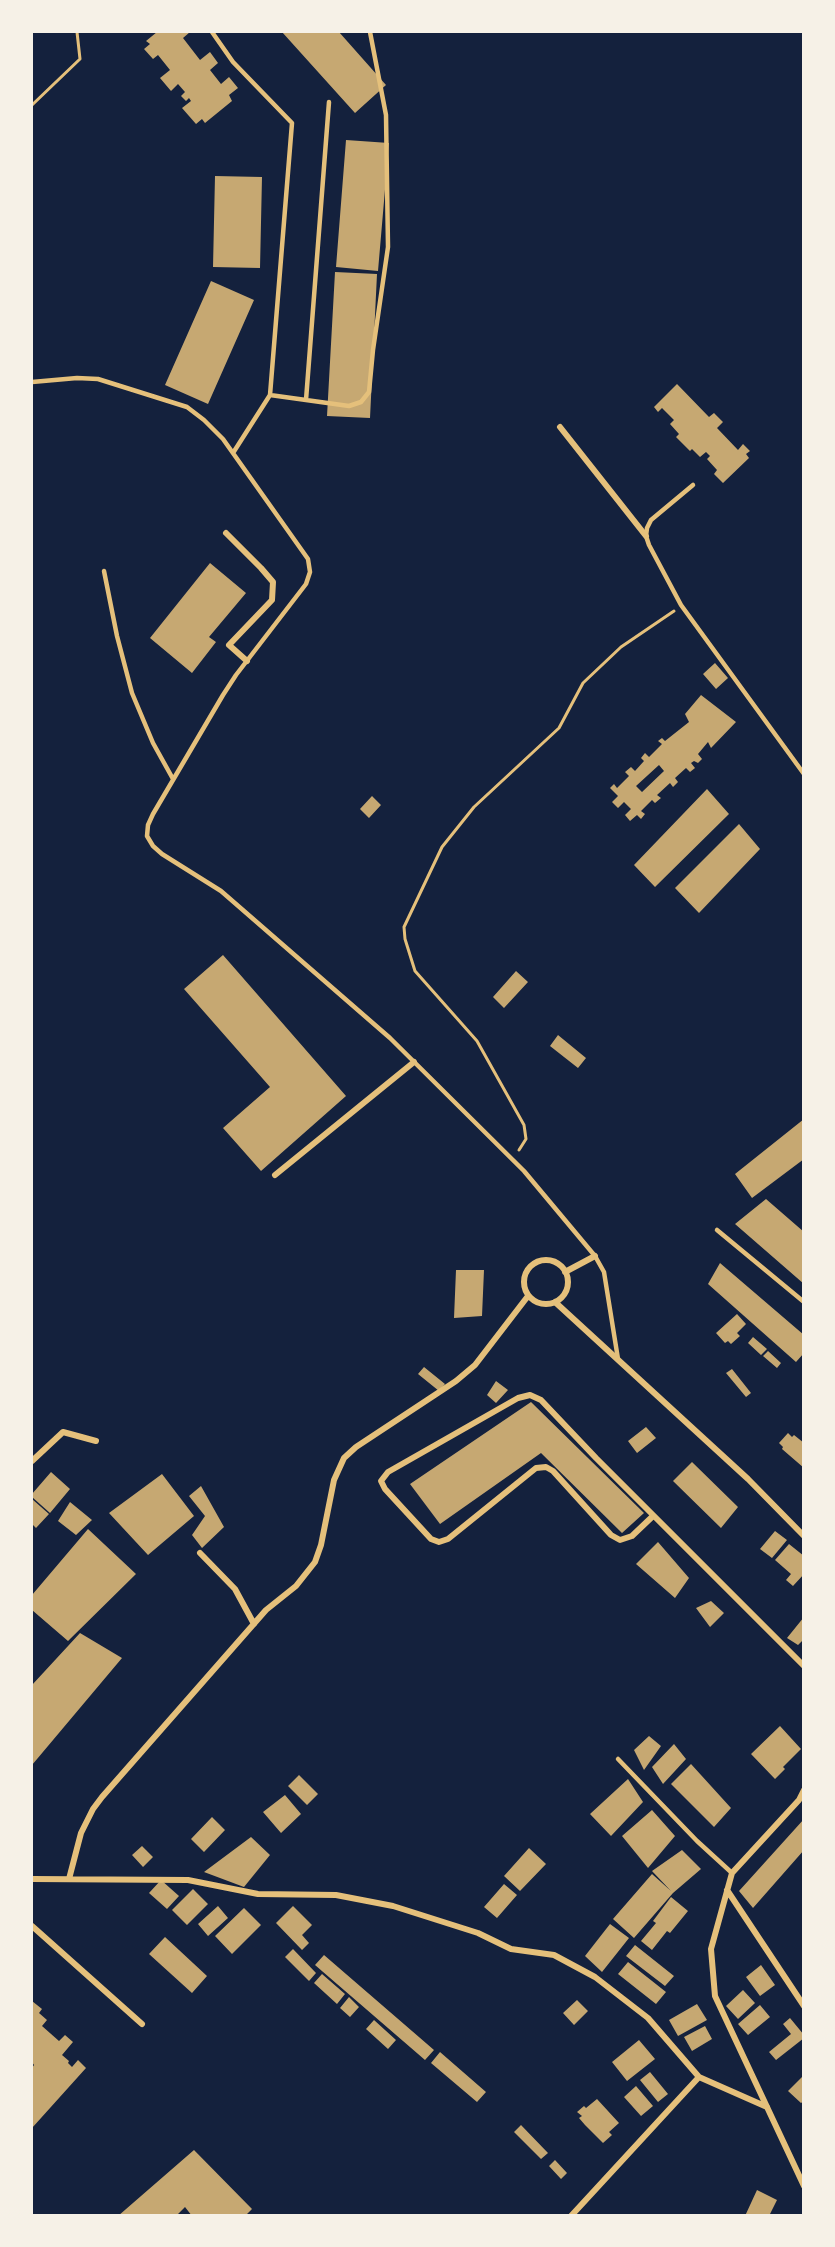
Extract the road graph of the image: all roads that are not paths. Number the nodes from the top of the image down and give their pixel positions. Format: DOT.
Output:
graph roads {
  1 [pos="212,32"];
  2 [pos="369,32"];
  3 [pos="329,102"];
  4 [pos="32,382"];
  5 [pos="270,395"];
  6 [pos="306,400"];
  7 [pos="560,427"];
  8 [pos="233,453"];
  9 [pos="693,485"];
  10 [pos="226,533"];
  11 [pos="646,536"];
  12 [pos="104,571"];
  13 [pos="247,661"];
  14 [pos="804,774"];
  15 [pos="173,779"];
  16 [pos="414,1062"];
  17 [pos="275,1175"];
  18 [pos="717,1230"];
  19 [pos="595,1256"];
  20 [pos="565,1272"];
  21 [pos="528,1296"];
  22 [pos="555,1302"];
  23 [pos="804,1302"];
  24 [pos="618,1359"];
  25 [pos="96,1440"];
  26 [pos="32,1461"];
  27 [pos="653,1516"];
  28 [pos="804,1536"];
  29 [pos="200,1553"];
  30 [pos="254,1624"];
  31 [pos="804,1666"];
  32 [pos="618,1759"];
  33 [pos="804,1790"];
  34 [pos="732,1873"];
  35 [pos="32,1879"];
  36 [pos="69,1879"];
  37 [pos="727,1890"];
  38 [pos="32,1926"];
  39 [pos="804,2006"];
  40 [pos="142,2024"];
  41 [pos="699,2077"];
  42 [pos="767,2107"];
  43 [pos="804,2186"];
  44 [pos="571,2216"];
  1 -- 5 [label="lane"];
  2 -- 6 [label="lane"];
  3 -- 6 [label="lane"];
  4 -- 8 [label="lane"];
  5 -- 6 [label="lane"];
  5 -- 8 [label="lane"];
  7 -- 11 [label="street"];
  8 -- 13 [label="lane"];
  9 -- 11 [label="lane"];
  10 -- 13 [label="street"];
  11 -- 14 [label="lane"];
  12 -- 15 [label="lane"];
  13 -- 15 [label="lane"];
  15 -- 16 [label="lane"];
  16 -- 17 [label="street"];
  16 -- 19 [label="lane"];
  18 -- 23 [label="lane"];
  19 -- 20 [label="street"];
  19 -- 24 [label="lane"];
  20 -- 21 [label="street"];
  20 -- 22 [label="street"];
  21 -- 22 [label="street"];
  21 -- 30 [label="street"];
  22 -- 24 [label="street"];
  24 -- 28 [label="street"];
  25 -- 26 [label="street"];
  27 -- 27 [label="street"];
  27 -- 31 [label="street"];
  29 -- 30 [label="street"];
  30 -- 36 [label="street"];
  32 -- 34 [label="lane"];
  33 -- 34 [label="street"];
  34 -- 37 [label="street"];
  35 -- 36 [label="street"];
  36 -- 41 [label="street"];
  37 -- 39 [label="street"];
  37 -- 42 [label="street"];
  38 -- 40 [label="street"];
  41 -- 42 [label="street"];
  41 -- 44 [label="street"];
  42 -- 43 [label="street"];
}
